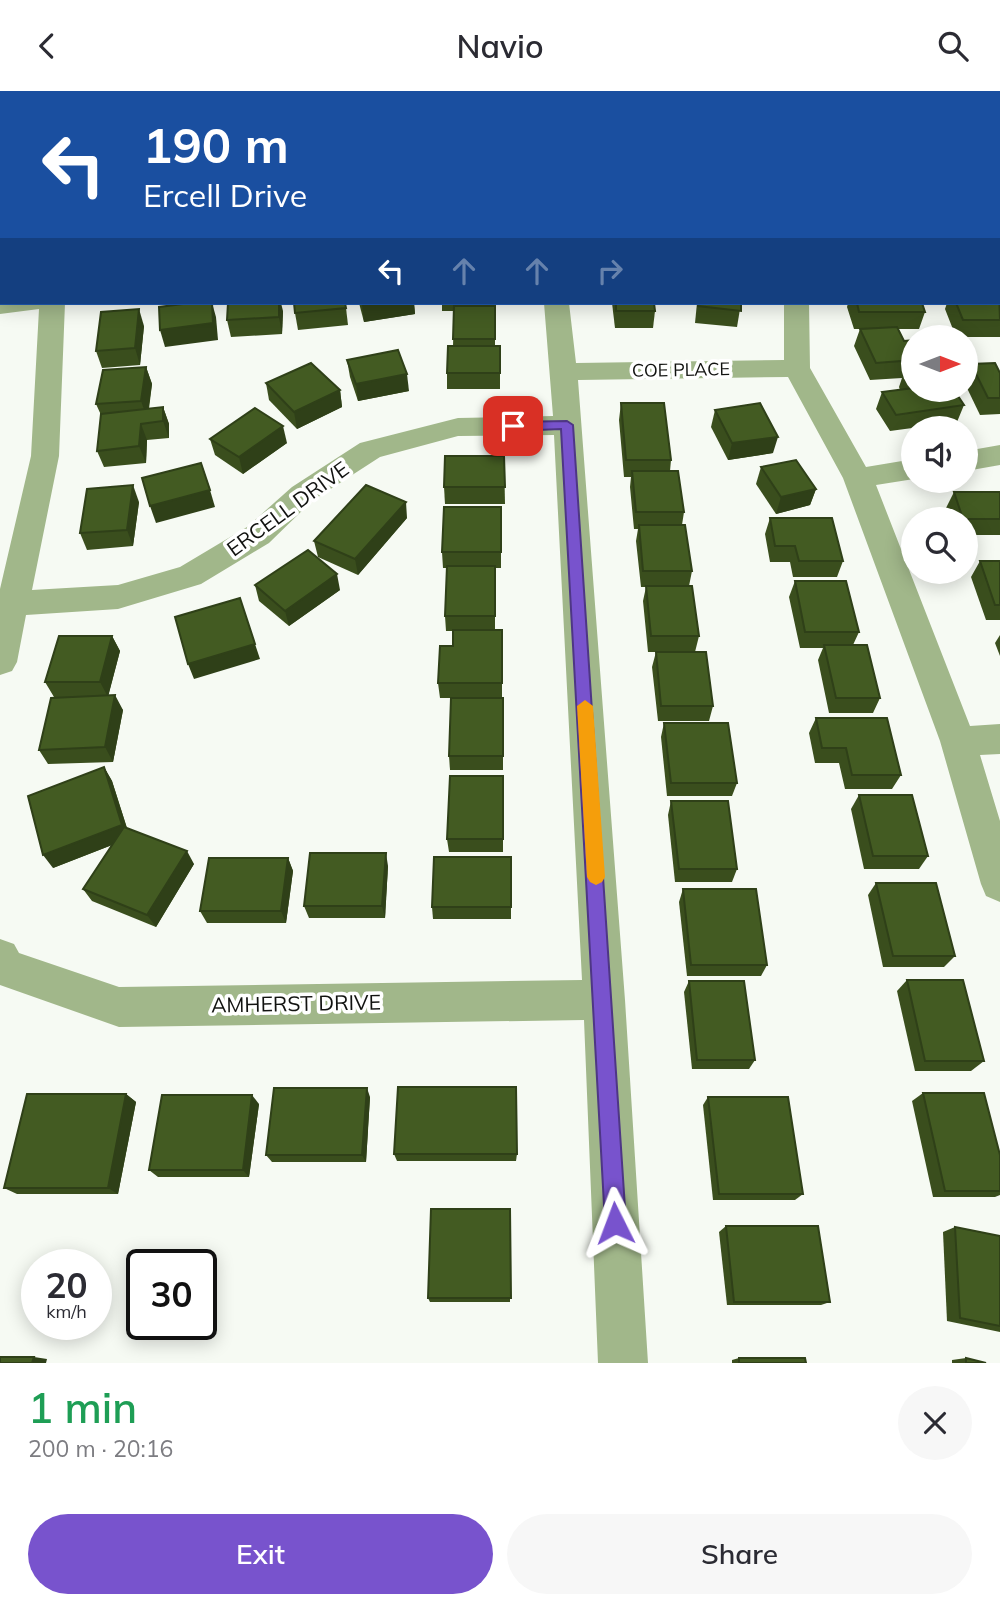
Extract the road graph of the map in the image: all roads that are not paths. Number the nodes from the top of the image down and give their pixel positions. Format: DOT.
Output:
graph roads {
  1 [pos="52,305"];
  2 [pos="556,305"];
  3 [pos="797,305"];
  4 [pos="797,368"];
  5 [pos="565,372"];
  6 [pos="567,425"];
  7 [pos="1000,455"];
  8 [pos="978,459"];
  9 [pos="901,471"];
  10 [pos="858,478"];
  11 [pos="12,604"];
  12 [pos="0,662"];
  13 [pos="1000,739"];
  14 [pos="958,741"];
  15 [pos="1000,884"];
  16 [pos="0,958"];
  17 [pos="604,1000"];
  18 [pos="623,1363"];
  1 -- 11 [label="street"];
  2 -- 5 [label="street"];
  3 -- 4 [label="street"];
  4 -- 5 [label="street, COE PLACE"];
  4 -- 10 [label="street"];
  5 -- 6 [label="street"];
  6 -- 11 [label="street, ERCELL DRIVE"];
  6 -- 17 [label="street"];
  7 -- 8 [label="street"];
  9 -- 10 [label="street"];
  10 -- 14 [label="street"];
  11 -- 12 [label="street"];
  13 -- 14 [label="street"];
  14 -- 15 [label="street"];
  16 -- 17 [label="street, AMHERST DRIVE"];
  17 -- 18 [label="street"];
}
